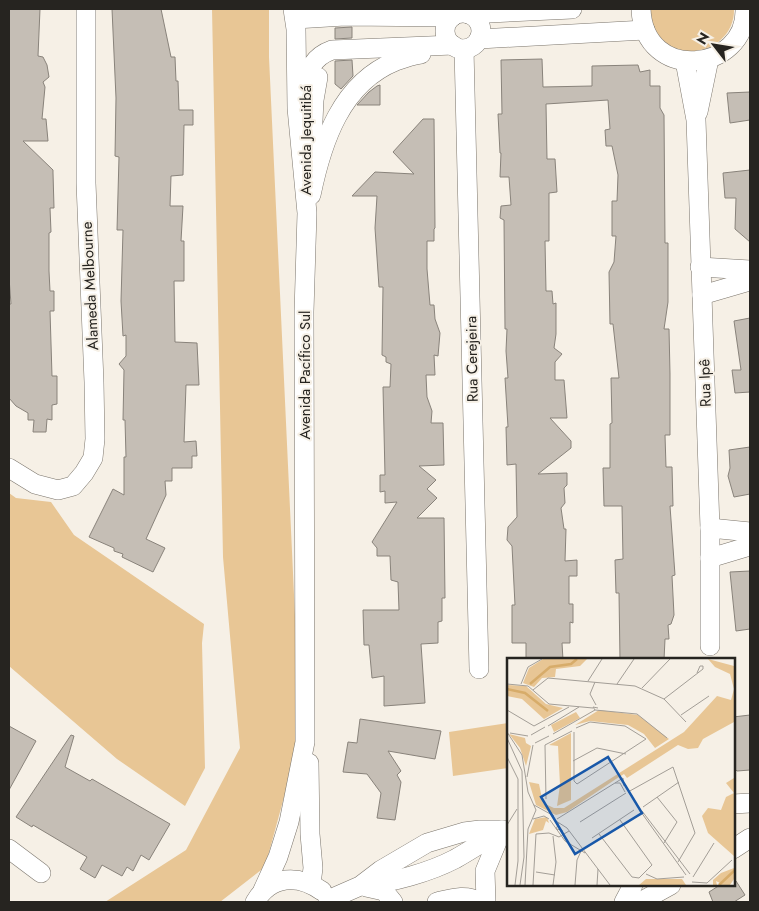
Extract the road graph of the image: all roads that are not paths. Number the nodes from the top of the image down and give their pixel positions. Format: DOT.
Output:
graph roads {
  1 [pos="86,9"];
  2 [pos="572,9"];
  3 [pos="641,9"];
  4 [pos="746,11"];
  5 [pos="375,13"];
  6 [pos="458,16"];
  7 [pos="295,19"];
  8 [pos="645,30"];
  9 [pos="464,45"];
  10 [pos="414,54"];
  11 [pos="709,59"];
  12 [pos="685,61"];
  13 [pos="696,120"];
  14 [pos="306,213"];
  15 [pos="700,267"];
  16 [pos="750,270"];
  17 [pos="750,281"];
  18 [pos="702,295"];
  19 [pos="9,468"];
  20 [pos="710,528"];
  21 [pos="750,532"];
  22 [pos="750,546"];
  23 [pos="710,558"];
  24 [pos="710,646"];
  25 [pos="479,669"];
  26 [pos="306,742"];
  27 [pos="750,803"];
  28 [pos="734,804"];
  29 [pos="505,830"];
  30 [pos="9,849"];
  31 [pos="41,873"];
  32 [pos="312,884"];
  33 [pos="360,886"];
  34 [pos="632,886"];
  35 [pos="669,886"];
  36 [pos="256,897"];
  37 [pos="329,901"];
  38 [pos="393,902"];
  39 [pos="438,902"];
  40 [pos="481,902"];
  41 [pos="486,902"];
  42 [pos="624,902"];
  43 [pos="640,902"];
  1 -- 19 [label="street, Alameda Melbourne"];
  2 -- 6 [label="street"];
  3 -- 8 [label="street"];
  4 -- 11 [label="street"];
  5 -- 6 [label="street"];
  5 -- 7 [label="street"];
  6 -- 7 [label="street"];
  6 -- 9 [label="street"];
  6 -- 9 [label="street"];
  7 -- 14 [label="street, Avenida Pacífico Sul"];
  8 -- 9 [label="street, Avenida Jequitibá"];
  8 -- 12 [label="street"];
  9 -- 10 [label="street"];
  9 -- 14 [label="street, Avenida Jequitibá"];
  9 -- 25 [label="street, Rua Cerejeira"];
  10 -- 14 [label="street"];
  10 -- 14 [label="street, Avenida Jequitibá"];
  11 -- 12 [label="street"];
  11 -- 13 [label="street, Rua Ipê"];
  12 -- 13 [label="street, Rua Ipê"];
  13 -- 15 [label="street, Rua Ipê"];
  14 -- 26 [label="street, Avenida Pacífico Sul"];
  15 -- 16 [label="street"];
  15 -- 18 [label="street, Rua Ipê"];
  17 -- 18 [label="street"];
  18 -- 20 [label="street, Rua Ipê"];
  20 -- 21 [label="street"];
  20 -- 23 [label="street, Rua Ipê"];
  22 -- 23 [label="street"];
  23 -- 24 [label="street, Rua Ipê"];
  26 -- 32 [label="street, Avenida Pacífico Sul"];
  26 -- 36 [label="street, Avenida Pacífico Sul"];
  27 -- 28 [label="street"];
  29 -- 33 [label="street"];
  29 -- 33 [label="street"];
  29 -- 41 [label="street"];
  30 -- 31 [label="street"];
  32 -- 36 [label="street"];
  32 -- 37 [label="street"];
  33 -- 37 [label="street"];
  33 -- 38 [label="street"];
  34 -- 42 [label="street"];
  35 -- 43 [label="street"];
  39 -- 40 [label="street"];
}
